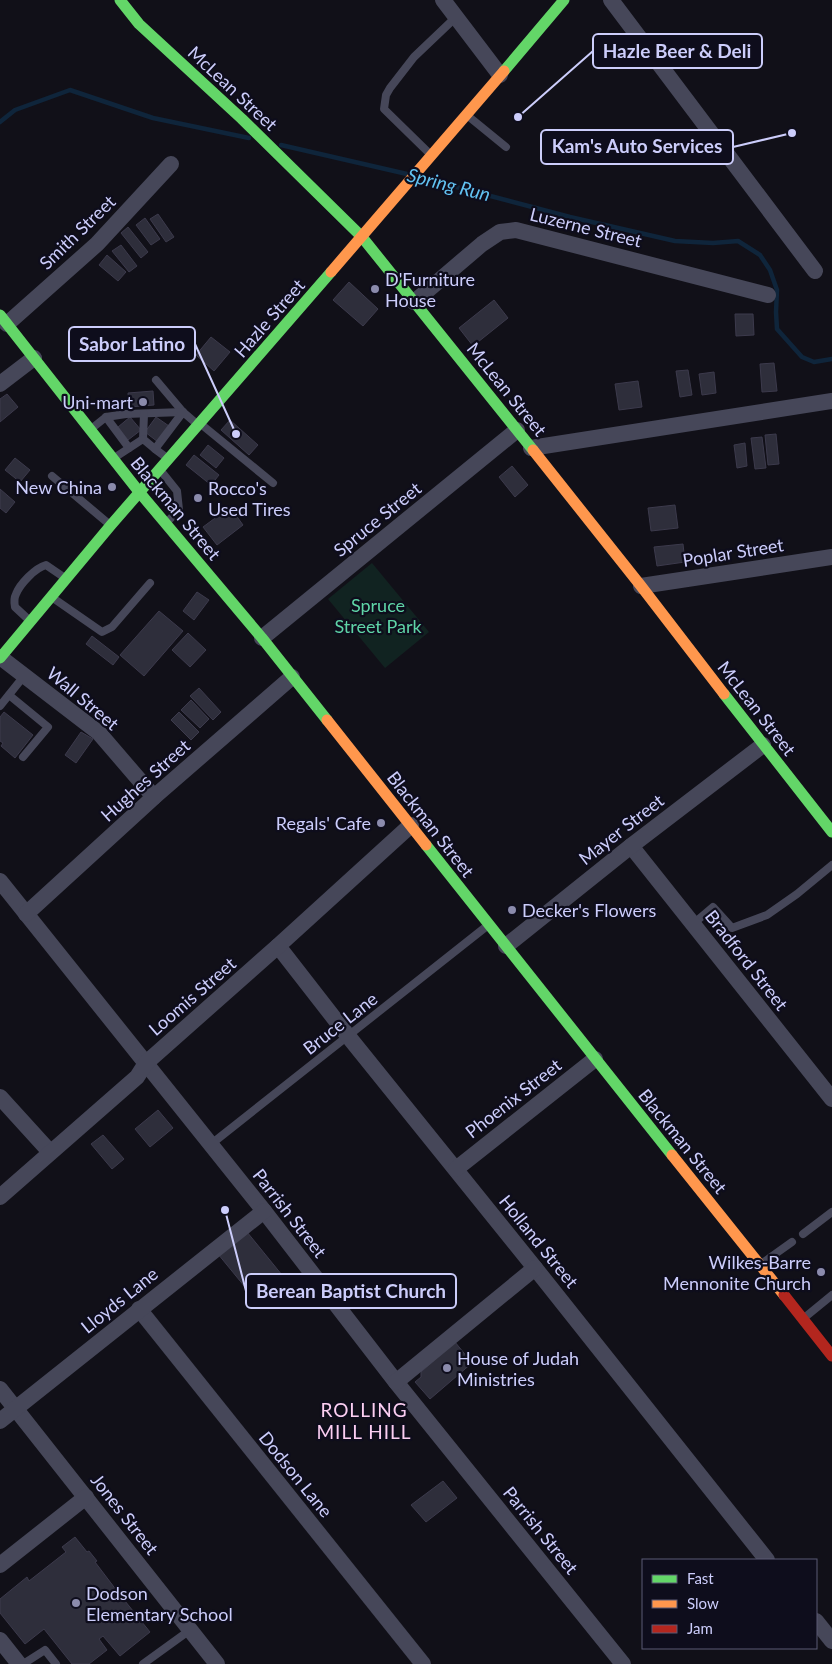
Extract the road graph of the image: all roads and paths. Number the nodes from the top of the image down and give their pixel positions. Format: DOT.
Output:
graph roads {
  1 [pos="120,0"];
  2 [pos="443,0"];
  3 [pos="564,0"];
  4 [pos="611,0"];
  5 [pos="456,17"];
  6 [pos="500,75"];
  7 [pos="466,115"];
  8 [pos="506,147"];
  9 [pos="432,156"];
  10 [pos="171,164"];
  11 [pos="362,237"];
  12 [pos="816,272"];
  13 [pos="768,295"];
  14 [pos="414,302"];
  15 [pos="4,320"];
  16 [pos="34,358"];
  17 [pos="156,380"];
  18 [pos="0,384"];
  19 [pos="832,401"];
  20 [pos="183,412"];
  21 [pos="144,414"];
  22 [pos="106,417"];
  23 [pos="199,424"];
  24 [pos="90,429"];
  25 [pos="517,430"];
  26 [pos="143,439"];
  27 [pos="129,448"];
  28 [pos="531,448"];
  29 [pos="155,449"];
  30 [pos="113,459"];
  31 [pos="169,460"];
  32 [pos="160,469"];
  33 [pos="52,476"];
  34 [pos="273,482"];
  35 [pos="140,493"];
  36 [pos="165,523"];
  37 [pos="111,525"];
  38 [pos="832,557"];
  39 [pos="66,580"];
  40 [pos="150,583"];
  41 [pos="641,586"];
  42 [pos="52,597"];
  43 [pos="31,621"];
  44 [pos="262,638"];
  45 [pos="0,658"];
  46 [pos="24,676"];
  47 [pos="292,677"];
  48 [pos="9,695"];
  49 [pos="0,706"];
  50 [pos="762,745"];
  51 [pos="23,757"];
  52 [pos="154,797"];
  53 [pos="410,825"];
  54 [pos="832,832"];
  55 [pos="631,846"];
  56 [pos="832,865"];
  57 [pos="0,881"];
  58 [pos="26,914"];
  59 [pos="693,924"];
  60 [pos="488,925"];
  61 [pos="278,946"];
  62 [pos="506,946"];
  63 [pos="348,1036"];
  64 [pos="594,1058"];
  65 [pos="146,1063"];
  66 [pos="0,1097"];
  67 [pos="832,1099"];
  68 [pos="210,1145"];
  69 [pos="50,1152"];
  70 [pos="456,1169"];
  71 [pos="0,1197"];
  72 [pos="264,1211"];
  73 [pos="832,1212"];
  74 [pos="803,1234"];
  75 [pos="792,1242"];
  76 [pos="760,1266"];
  77 [pos="535,1268"];
  78 [pos="832,1295"];
  79 [pos="139,1310"];
  80 [pos="803,1319"];
  81 [pos="832,1356"];
  82 [pos="396,1382"];
  83 [pos="0,1389"];
  84 [pos="16,1408"];
  85 [pos="0,1421"];
  86 [pos="86,1497"];
  87 [pos="767,1559"];
  88 [pos="0,1565"];
  89 [pos="817,1622"];
  90 [pos="190,1630"];
  91 [pos="0,1640"];
  92 [pos="832,1642"];
  93 [pos="21,1664"];
  94 [pos="56,1664"];
  95 [pos="143,1664"];
  96 [pos="217,1664"];
  97 [pos="423,1664"];
  98 [pos="623,1664"];
  1 -- 11 [label="main road, McLean Street"];
  2 -- 5 [label="street"];
  3 -- 6 [label="main road, Hazle Street"];
  4 -- 12 [label="street"];
  5 -- 6 [label="street"];
  5 -- 9 [label="lane"];
  6 -- 7 [label="main road, Hazle Street"];
  7 -- 8 [label="lane"];
  7 -- 9 [label="main road, Hazle Street"];
  9 -- 11 [label="main road, Hazle Street"];
  10 -- 15 [label="street, Smith Street"];
  11 -- 14 [label="main road, McLean Street"];
  11 -- 23 [label="main road, Hazle Street"];
  13 -- 14 [label="street, Luzerne Street"];
  14 -- 25 [label="main road, McLean Street"];
  15 -- 16 [label="main road, Blackman Street"];
  16 -- 18 [label="street"];
  16 -- 24 [label="main road, Blackman Street"];
  17 -- 20 [label="lane"];
  19 -- 28 [label="street"];
  20 -- 21 [label="lane"];
  20 -- 23 [label="lane"];
  20 -- 29 [label="lane"];
  21 -- 22 [label="lane"];
  21 -- 26 [label="lane"];
  22 -- 24 [label="lane"];
  22 -- 27 [label="lane"];
  23 -- 31 [label="main road, Hazle Street"];
  23 -- 34 [label="lane"];
  24 -- 30 [label="main road, Blackman Street"];
  25 -- 28 [label="main road, McLean Street"];
  25 -- 44 [label="street, Spruce Street"];
  26 -- 27 [label="lane"];
  26 -- 29 [label="lane"];
  27 -- 30 [label="lane"];
  28 -- 41 [label="main road, McLean Street"];
  29 -- 31 [label="lane"];
  30 -- 35 [label="main road, Blackman Street"];
  31 -- 32 [label="main road, Hazle Street"];
  32 -- 35 [label="main road, Hazle Street"];
  32 -- 36 [label="lane"];
  33 -- 37 [label="lane"];
  35 -- 36 [label="main road, Blackman Street"];
  35 -- 37 [label="main road, Hazle Street"];
  36 -- 44 [label="main road, Blackman Street"];
  37 -- 39 [label="main road, Hazle Street"];
  38 -- 41 [label="street, Poplar Street"];
  39 -- 42 [label="main road, Hazle Street"];
  39 -- 43 [label="lane"];
  40 -- 42 [label="lane"];
  41 -- 50 [label="main road, McLean Street"];
  42 -- 43 [label="main road, Hazle Street"];
  43 -- 45 [label="main road, Hazle Street"];
  44 -- 47 [label="main road, Blackman Street"];
  45 -- 46 [label="street, Wall Street"];
  46 -- 48 [label="lane"];
  46 -- 52 [label="street, Wall Street"];
  47 -- 52 [label="street, Hughes Street"];
  47 -- 53 [label="main road, Blackman Street"];
  48 -- 49 [label="lane"];
  48 -- 51 [label="lane"];
  50 -- 54 [label="main road, McLean Street"];
  50 -- 55 [label="street, Mayer Street"];
  52 -- 58 [label="street, Hughes Street"];
  53 -- 60 [label="main road, Blackman Street"];
  53 -- 61 [label="street, Loomis Street"];
  55 -- 59 [label="street, Bradford Street"];
  55 -- 62 [label="street, Mayer Street"];
  56 -- 59 [label="lane"];
  57 -- 58 [label="street, Parrish Street"];
  58 -- 65 [label="street, Parrish Street"];
  59 -- 67 [label="street, Bradford Street"];
  60 -- 62 [label="main road, Blackman Street"];
  60 -- 63 [label="lane, Bruce Lane"];
  61 -- 63 [label="street, Holland Street"];
  61 -- 65 [label="street, Loomis Street"];
  62 -- 64 [label="main road, Blackman Street"];
  63 -- 68 [label="lane, Bruce Lane"];
  63 -- 70 [label="street, Holland Street"];
  64 -- 70 [label="street, Phoenix Street"];
  64 -- 76 [label="main road, Blackman Street"];
  65 -- 68 [label="street, Parrish Street"];
  65 -- 69 [label="street, Loomis Street"];
  66 -- 69 [label="street"];
  68 -- 72 [label="street, Parrish Street"];
  69 -- 71 [label="street, Loomis Street"];
  70 -- 77 [label="street, Holland Street"];
  72 -- 79 [label="street, Lloyds Lane"];
  72 -- 82 [label="street, Parrish Street"];
  73 -- 74 [label="lane"];
  75 -- 76 [label="lane"];
  76 -- 80 [label="main road, Blackman Street"];
  77 -- 82 [label="street"];
  77 -- 87 [label="street, Holland Street"];
  78 -- 80 [label="lane"];
  79 -- 84 [label="street, Lloyds Lane"];
  79 -- 97 [label="street, Dodson Lane"];
  80 -- 81 [label="main road, Blackman Street"];
  82 -- 98 [label="street, Parrish Street"];
  83 -- 84 [label="street, Jones Street"];
  84 -- 85 [label="street, Lloyds Lane"];
  84 -- 86 [label="street, Jones Street"];
  86 -- 88 [label="street"];
  86 -- 90 [label="street, Jones Street"];
  89 -- 92 [label="street"];
  90 -- 95 [label="lane"];
  90 -- 96 [label="street, Jones Street"];
  91 -- 93 [label="street"];
  93 -- 94 [label="lane"];
}
